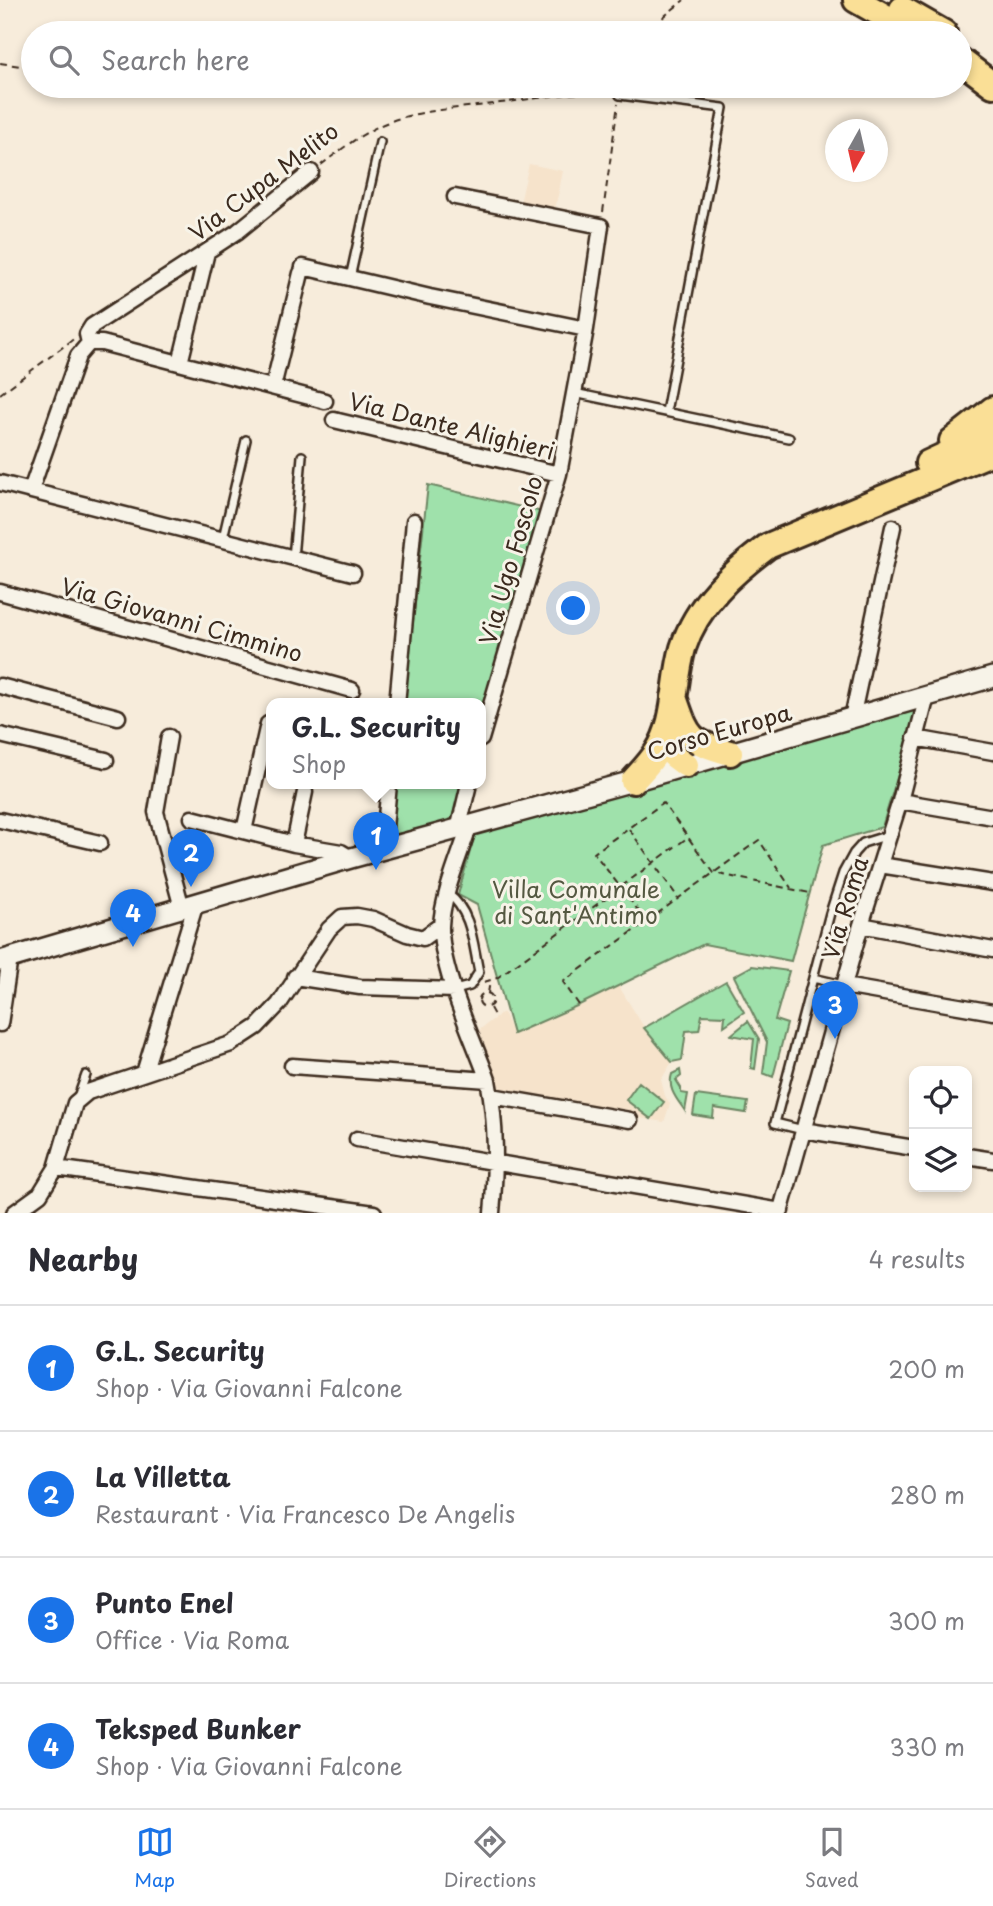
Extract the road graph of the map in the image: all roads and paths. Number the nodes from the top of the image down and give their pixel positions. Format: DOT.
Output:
graph roads {
  1 [pos="684,0"];
  2 [pos="856,0"];
  3 [pos="886,0"];
  4 [pos="659,21"];
  5 [pos="894,21"];
  6 [pos="923,21"];
  7 [pos="972,52"];
  8 [pos="0,63"];
  9 [pos="21,66"];
  10 [pos="993,67"];
  11 [pos="972,69"];
  12 [pos="993,85"];
  13 [pos="538,98"];
  14 [pos="620,98"];
  15 [pos="644,98"];
  16 [pos="380,142"];
  17 [pos="311,172"];
  18 [pos="455,197"];
  19 [pos="601,226"];
  20 [pos="207,252"];
  21 [pos="350,279"];
  22 [pos="586,329"];
  23 [pos="88,339"];
  24 [pos="180,363"];
  25 [pos="272,387"];
  26 [pos="574,393"];
  27 [pos="0,394"];
  28 [pos="325,401"];
  29 [pos="993,409"];
  30 [pos="666,412"];
  31 [pos="334,420"];
  32 [pos="993,433"];
  33 [pos="789,438"];
  34 [pos="246,440"];
  35 [pos="993,452"];
  36 [pos="302,456"];
  37 [pos="934,460"];
  38 [pos="559,474"];
  39 [pos="0,483"];
  40 [pos="31,490"];
  41 [pos="414,521"];
  42 [pos="817,524"];
  43 [pos="892,527"];
  44 [pos="223,538"];
  45 [pos="293,558"];
  46 [pos="354,573"];
  47 [pos="0,592"];
  48 [pos="993,677"];
  49 [pos="0,686"];
  50 [pos="352,690"];
  51 [pos="928,696"];
  52 [pos="398,698"];
  53 [pos="118,718"];
  54 [pos="852,718"];
  55 [pos="486,722"];
  56 [pos="266,733"];
  57 [pos="0,735"];
  58 [pos="676,735"];
  59 [pos="169,737"];
  60 [pos="915,738"];
  61 [pos="993,752"];
  62 [pos="730,753"];
  63 [pos="106,760"];
  64 [pos="686,765"];
  65 [pos="633,781"];
  66 [pos="389,789"];
  67 [pos="468,789"];
  68 [pos="305,792"];
  69 [pos="900,801"];
  70 [pos="993,817"];
  71 [pos="192,818"];
  72 [pos="0,820"];
  73 [pos="463,828"];
  74 [pos="629,828"];
  75 [pos="244,831"];
  76 [pos="889,835"];
  77 [pos="688,837"];
  78 [pos="100,843"];
  79 [pos="294,844"];
  80 [pos="383,850"];
  81 [pos="351,858"];
  82 [pos="653,863"];
  83 [pos="880,864"];
  84 [pos="714,873"];
  85 [pos="993,883"];
  86 [pos="620,887"];
  87 [pos="791,888"];
  88 [pos="810,893"];
  89 [pos="448,894"];
  90 [pos="679,899"];
  91 [pos="189,906"];
  92 [pos="647,922"];
  93 [pos="441,925"];
  94 [pos="861,925"];
  95 [pos="993,950"];
  96 [pos="5,959"];
  97 [pos="295,977"];
  98 [pos="497,978"];
  99 [pos="813,978"];
  100 [pos="490,980"];
  101 [pos="844,985"];
  102 [pos="456,990"];
  103 [pos="488,993"];
  104 [pos="579,1005"];
  105 [pos="490,1007"];
  106 [pos="993,1012"];
  107 [pos="495,1017"];
  108 [pos="0,1024"];
  109 [pos="292,1066"];
  110 [pos="144,1073"];
  111 [pos="86,1075"];
  112 [pos="488,1080"];
  113 [pos="492,1096"];
  114 [pos="75,1103"];
  115 [pos="630,1120"];
  116 [pos="803,1130"];
  117 [pos="357,1139"];
  118 [pos="909,1147"];
  119 [pos="972,1157"];
  120 [pos="993,1160"];
  121 [pos="496,1163"];
  122 [pos="55,1168"];
  123 [pos="781,1212"];
  124 [pos="13,1213"];
  125 [pos="374,1213"];
  126 [pos="492,1213"];
  1 -- 4 [label="path"];
  2 -- 5 [label="highway"];
  3 -- 6 [label="highway"];
  7 -- 10 [label="highway"];
  8 -- 9 [label="path"];
  11 -- 12 [label="highway"];
  13 -- 17 [label="path, Via Cupa Melito"];
  14 -- 19 [label="path"];
  15 -- 30 [label="lane"];
  16 -- 21 [label="lane"];
  17 -- 20 [label="street, Via Cupa Melito"];
  18 -- 19 [label="street"];
  19 -- 22 [label="street, Via Ugo Foscolo"];
  20 -- 23 [label="street, Via Cupa Melito"];
  20 -- 24 [label="street"];
  21 -- 22 [label="street"];
  21 -- 25 [label="street"];
  22 -- 26 [label="street, Via Ugo Foscolo"];
  23 -- 24 [label="street"];
  23 -- 27 [label="path"];
  23 -- 40 [label="street, Via Cupa Melito"];
  24 -- 25 [label="street"];
  25 -- 28 [label="street"];
  26 -- 30 [label="lane"];
  26 -- 38 [label="street, Via Ugo Foscolo"];
  29 -- 37 [label="highway"];
  30 -- 33 [label="lane"];
  31 -- 38 [label="street, Via Dante Alighieri"];
  32 -- 37 [label="highway"];
  34 -- 44 [label="lane"];
  35 -- 42 [label="highway"];
  36 -- 45 [label="lane"];
  37 -- 42 [label="highway"];
  38 -- 55 [label="street, Via Ugo Foscolo"];
  39 -- 40 [label="street"];
  40 -- 44 [label="street"];
  41 -- 52 [label="street"];
  42 -- 58 [label="highway"];
  43 -- 54 [label="street"];
  44 -- 45 [label="street"];
  45 -- 46 [label="street"];
  47 -- 50 [label="street, Via Giovanni Cimmino"];
  48 -- 51 [label="main road, Corso Europa"];
  49 -- 53 [label="street"];
  51 -- 54 [label="main road, Corso Europa"];
  51 -- 60 [label="street, Via Roma"];
  54 -- 62 [label="main road, Corso Europa"];
  56 -- 75 [label="street"];
  57 -- 63 [label="street"];
  58 -- 62 [label="highway"];
  58 -- 64 [label="highway"];
  58 -- 65 [label="highway"];
  59 -- 91 [label="street"];
  60 -- 61 [label="street"];
  60 -- 69 [label="street, Via Roma"];
  62 -- 64 [label="main road, Corso Europa"];
  64 -- 65 [label="main road, Corso Europa"];
  65 -- 73 [label="main road, Corso Europa"];
  66 -- 80 [label="street"];
  67 -- 73 [label="street"];
  68 -- 79 [label="street"];
  69 -- 70 [label="street"];
  69 -- 76 [label="street, Via Roma"];
  71 -- 75 [label="street"];
  72 -- 78 [label="street"];
  73 -- 80 [label="main road, Corso Europa"];
  73 -- 89 [label="street"];
  74 -- 77 [label="path"];
  74 -- 82 [label="path"];
  74 -- 86 [label="path"];
  75 -- 79 [label="street"];
  76 -- 83 [label="street, Via Roma"];
  76 -- 99 [label="lane"];
  77 -- 82 [label="path"];
  77 -- 84 [label="path"];
  79 -- 81 [label="street"];
  80 -- 81 [label="main road, Corso Europa"];
  81 -- 91 [label="main road, Corso Europa"];
  82 -- 86 [label="path"];
  82 -- 90 [label="path"];
  83 -- 85 [label="street"];
  83 -- 94 [label="street, Via Roma"];
  84 -- 87 [label="path"];
  84 -- 87 [label="path"];
  84 -- 90 [label="path"];
  86 -- 92 [label="path"];
  86 -- 98 [label="path"];
  87 -- 88 [label="path"];
  89 -- 93 [label="street"];
  89 -- 102 [label="lane"];
  90 -- 92 [label="path"];
  91 -- 96 [label="main road, Corso Europa"];
  91 -- 110 [label="street"];
  92 -- 104 [label="path"];
  93 -- 97 [label="street"];
  93 -- 102 [label="street"];
  94 -- 95 [label="street"];
  94 -- 101 [label="street, Via Roma"];
  96 -- 108 [label="street"];
  97 -- 102 [label="street"];
  97 -- 110 [label="street"];
  99 -- 101 [label="lane"];
  99 -- 116 [label="lane"];
  100 -- 103 [label="path"];
  101 -- 106 [label="street"];
  101 -- 116 [label="street, Via Roma"];
  102 -- 112 [label="street"];
  103 -- 105 [label="path"];
  103 -- 105 [label="path"];
  105 -- 107 [label="path"];
  109 -- 112 [label="street"];
  110 -- 114 [label="street"];
  111 -- 114 [label="lane"];
  112 -- 113 [label="street"];
  113 -- 115 [label="street"];
  113 -- 121 [label="street"];
  114 -- 122 [label="street"];
  116 -- 118 [label="street"];
  116 -- 123 [label="street, Via Roma"];
  117 -- 121 [label="street"];
  119 -- 120 [label="street"];
  121 -- 123 [label="street"];
  121 -- 126 [label="street"];
  122 -- 124 [label="street"];
  122 -- 125 [label="street"];
}
